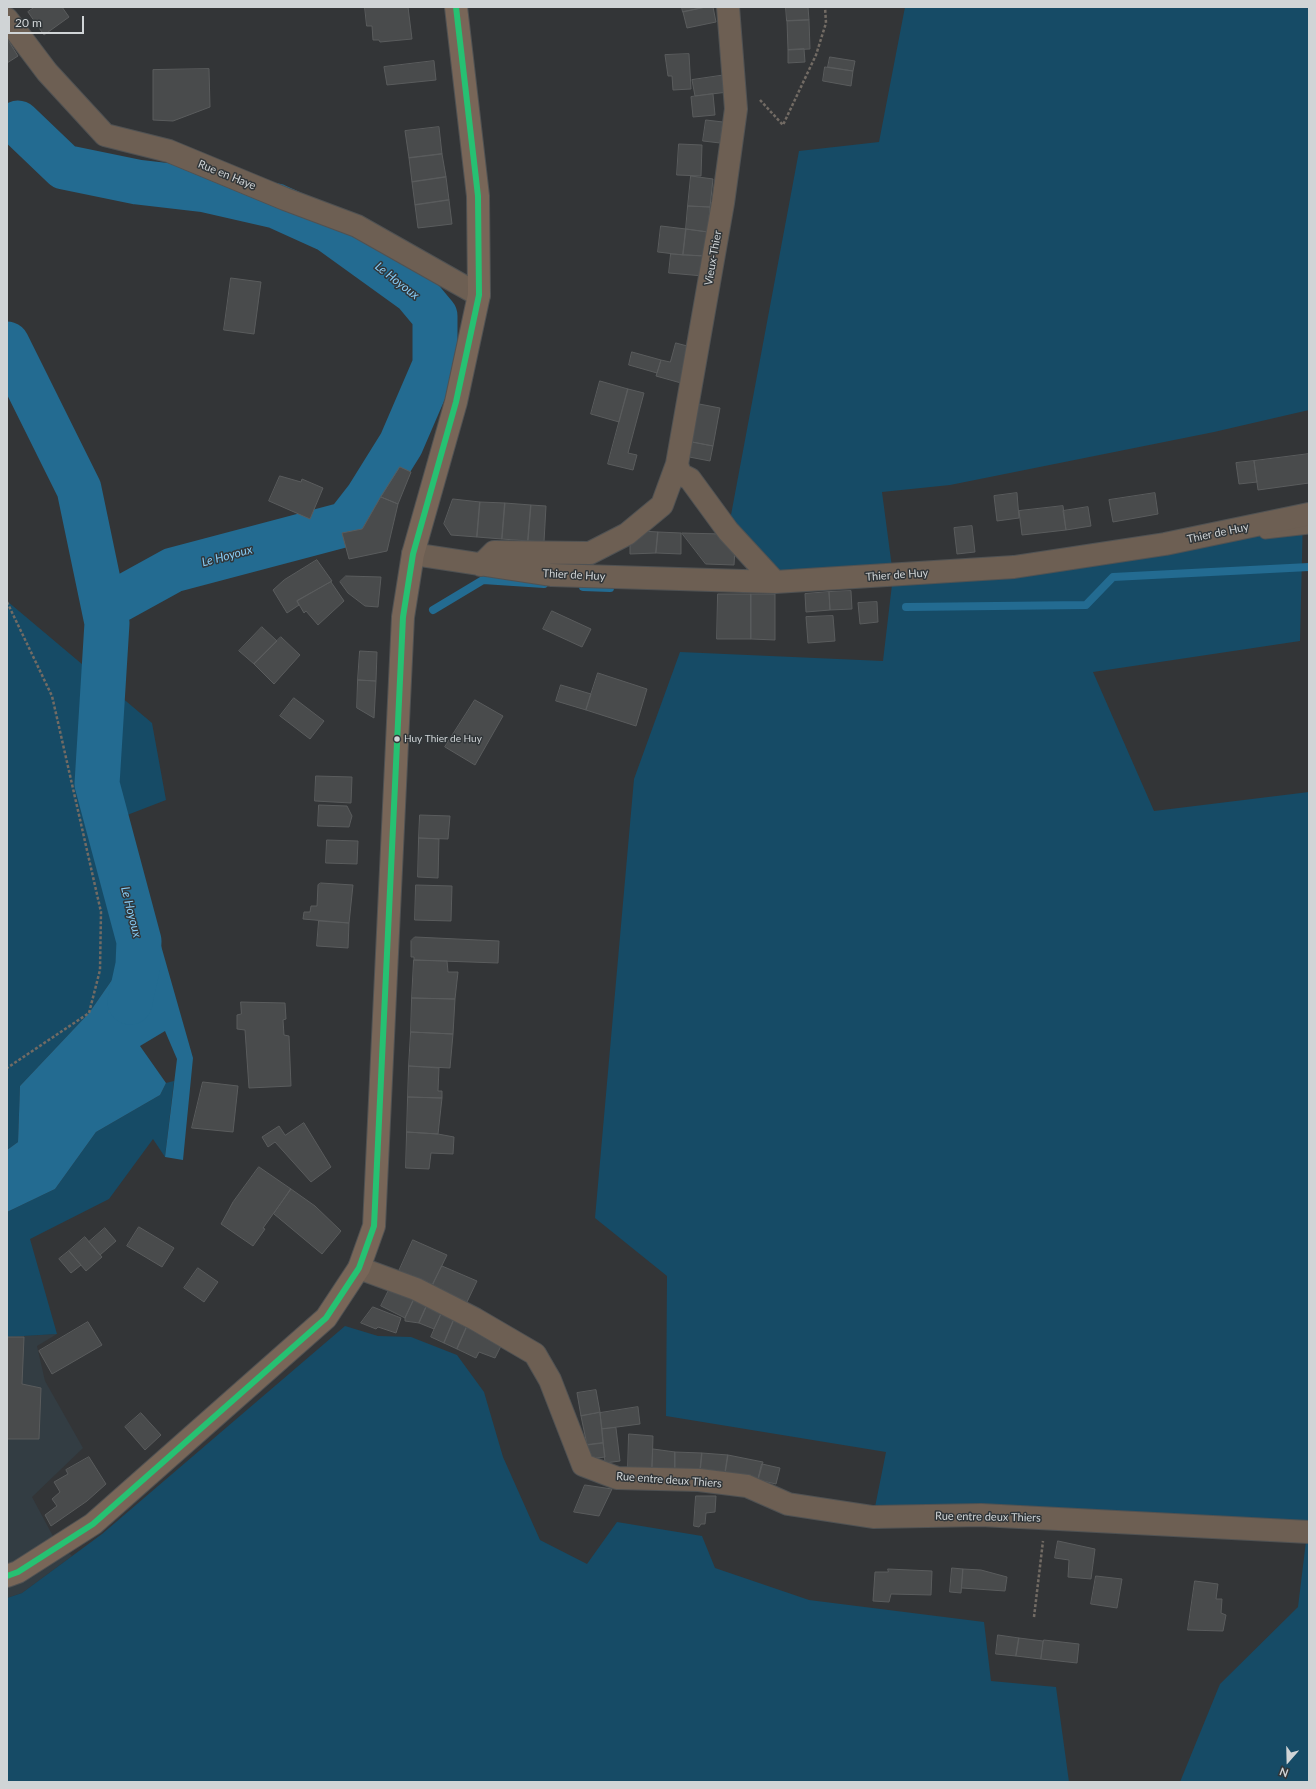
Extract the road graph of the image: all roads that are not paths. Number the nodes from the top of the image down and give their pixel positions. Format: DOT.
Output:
graph roads {
  1 [pos="456,7"];
  2 [pos="728,7"];
  3 [pos="7,19"];
  4 [pos="479,295"];
  5 [pos="677,464"];
  6 [pos="662,505"];
  7 [pos="1309,514"];
  8 [pos="1309,528"];
  9 [pos="1225,531"];
  10 [pos="413,554"];
  11 [pos="481,565"];
  12 [pos="775,582"];
  13 [pos="359,1268"];
  14 [pos="1309,1532"];
  15 [pos="7,1576"];
  1 -- 4 [label="main road"];
  2 -- 5 [label="street, Vieux-Thier"];
  3 -- 4 [label="street, Rue en Haye"];
  4 -- 10 [label="main road"];
  5 -- 6 [label="street, Vieux-Thier"];
  5 -- 12 [label="street"];
  6 -- 11 [label="street, Thier de Huy"];
  7 -- 9 [label="street, Thier de Huy"];
  8 -- 9 [label="lane"];
  9 -- 12 [label="street, Thier de Huy"];
  10 -- 11 [label="street, Thier de Huy"];
  10 -- 13 [label="main road"];
  11 -- 12 [label="street, Thier de Huy"];
  13 -- 14 [label="street, Rue entre deux Thiers"];
  13 -- 15 [label="main road"];
}
